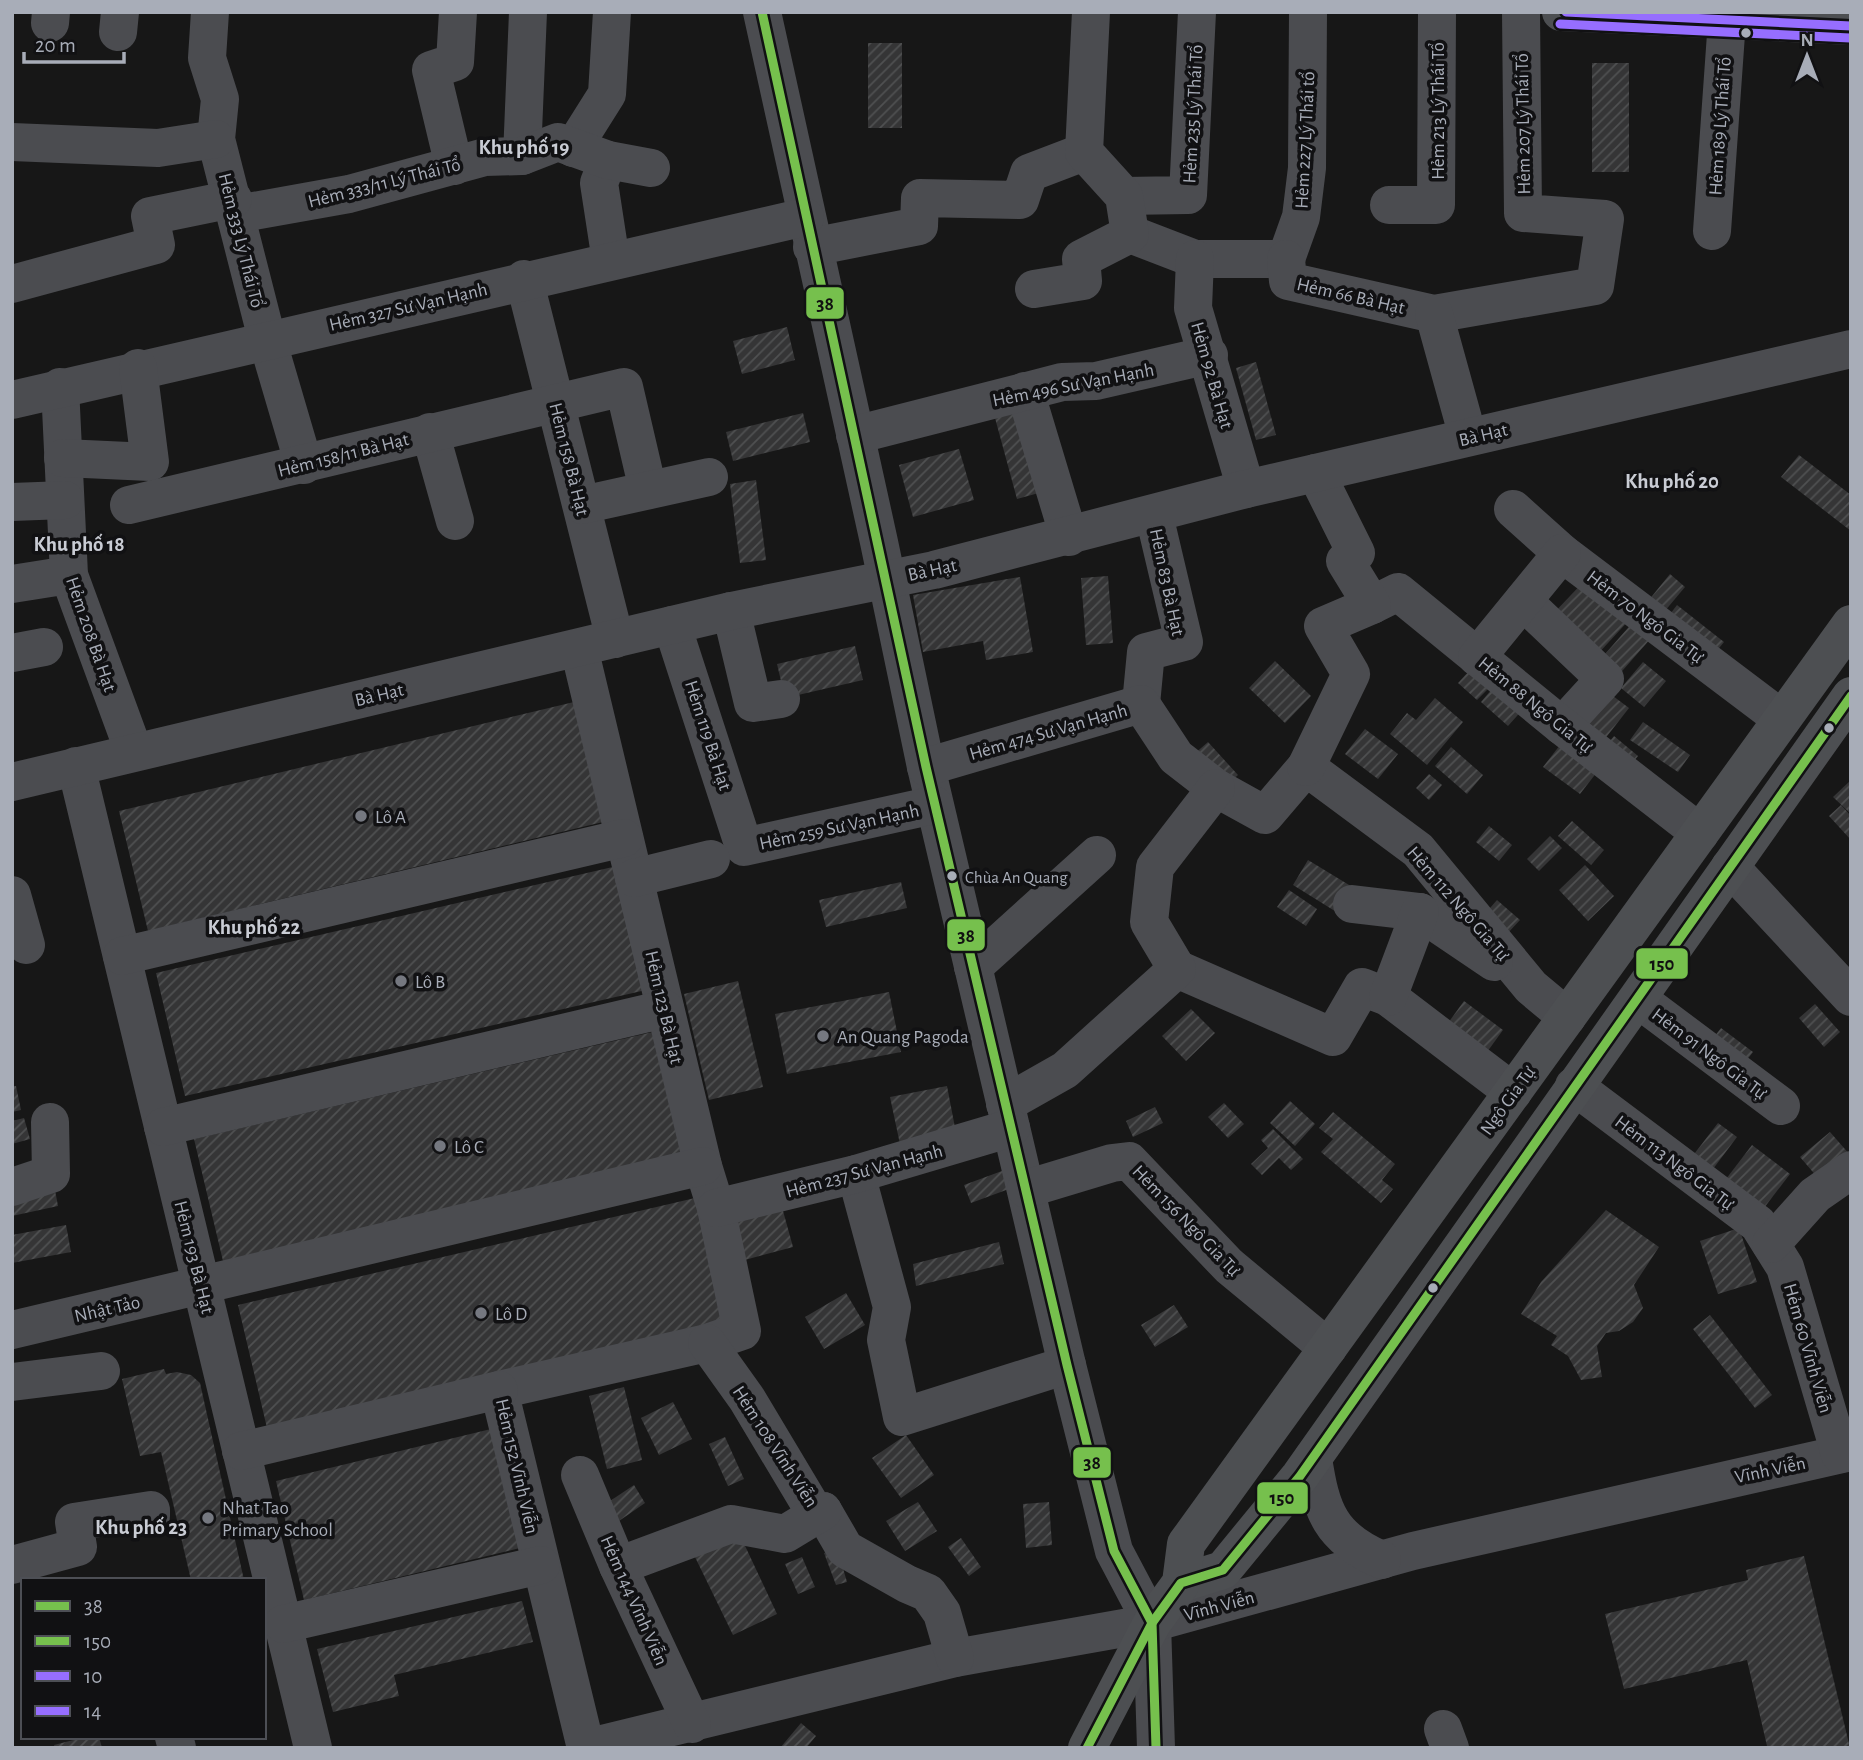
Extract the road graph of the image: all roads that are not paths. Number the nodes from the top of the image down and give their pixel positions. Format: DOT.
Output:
graph roads {
  1 [pos="210,12"];
  2 [pos="458,12"];
  3 [pos="527,12"];
  4 [pos="612,12"];
  5 [pos="762,12"];
  6 [pos="1091,12"];
  7 [pos="1197,12"];
  8 [pos="1308,12"];
  9 [pos="1437,12"];
  10 [pos="1521,12"];
  11 [pos="1561,12"];
  12 [pos="1727,20"];
  13 [pos="1851,26"];
  14 [pos="216,139"];
  15 [pos="12,142"];
  16 [pos="573,148"];
  17 [pos="1084,152"];
  18 [pos="522,156"];
  19 [pos="608,160"];
  20 [pos="454,166"];
  21 [pos="651,168"];
  22 [pos="1125,196"];
  23 [pos="1389,205"];
  24 [pos="235,207"];
  25 [pos="1712,231"];
  26 [pos="808,232"];
  27 [pos="1130,234"];
  28 [pos="1195,259"];
  29 [pos="1286,259"];
  30 [pos="611,261"];
  31 [pos="524,279"];
  32 [pos="12,284"];
  33 [pos="1595,286"];
  34 [pos="1034,289"];
  35 [pos="1434,314"];
  36 [pos="267,339"];
  37 [pos="1851,349"];
  38 [pos="1209,355"];
  39 [pos="138,369"];
  40 [pos="60,387"];
  41 [pos="1025,391"];
  42 [pos="12,400"];
  43 [pos="555,401"];
  44 [pos="430,432"];
  45 [pos="855,435"];
  46 [pos="1468,437"];
  47 [pos="63,458"];
  48 [pos="304,465"];
  49 [pos="1316,473"];
  50 [pos="709,477"];
  51 [pos="1246,489"];
  52 [pos="648,490"];
  53 [pos="65,500"];
  54 [pos="12,502"];
  55 [pos="129,505"];
  56 [pos="582,505"];
  57 [pos="1513,509"];
  58 [pos="1154,515"];
  59 [pos="455,521"];
  60 [pos="1069,537"];
  61 [pos="1562,553"];
  62 [pos="69,575"];
  63 [pos="886,579"];
  64 [pos="12,584"];
  65 [pos="1523,601"];
  66 [pos="1372,605"];
  67 [pos="731,611"];
  68 [pos="1851,624"];
  69 [pos="672,625"];
  70 [pos="615,639"];
  71 [pos="579,648"];
  72 [pos="1477,657"];
  73 [pos="1851,696"];
  74 [pos="781,699"];
  75 [pos="1141,704"];
  76 [pos="1782,719"];
  77 [pos="1562,726"];
  78 [pos="134,752"];
  79 [pos="76,766"];
  80 [pos="926,767"];
  81 [pos="1306,767"];
  82 [pos="12,782"];
  83 [pos="1216,788"];
  84 [pos="934,805"];
  85 [pos="1700,833"];
  86 [pos="624,838"];
  87 [pos="728,853"];
  88 [pos="1097,855"];
  89 [pos="1730,867"];
  90 [pos="634,878"];
  91 [pos="12,895"];
  92 [pos="1352,904"];
  93 [pos="1420,912"];
  94 [pos="26,945"];
  95 [pos="122,956"];
  96 [pos="973,967"];
  97 [pos="1177,969"];
  98 [pos="1531,987"];
  99 [pos="1388,997"];
  100 [pos="1851,997"];
  101 [pos="1638,999"];
  102 [pos="665,1009"];
  103 [pos="1567,1017"];
  104 [pos="1574,1086"];
  105 [pos="1513,1092"];
  106 [pos="1782,1106"];
  107 [pos="1008,1116"];
  108 [pos="50,1122"];
  109 [pos="163,1127"];
  110 [pos="703,1166"];
  111 [pos="1851,1170"];
  112 [pos="856,1174"];
  113 [pos="12,1187"];
  114 [pos="1026,1189"];
  115 [pos="716,1208"];
  116 [pos="1771,1244"];
  117 [pos="202,1286"];
  118 [pos="12,1330"];
  119 [pos="707,1343"];
  120 [pos="1328,1348"];
  121 [pos="1067,1365"];
  122 [pos="100,1371"];
  123 [pos="12,1382"];
  124 [pos="499,1390"];
  125 [pos="242,1451"];
  126 [pos="1845,1453"];
  127 [pos="1312,1458"];
  128 [pos="580,1475"];
  129 [pos="822,1511"];
  130 [pos="152,1516"];
  131 [pos="1382,1560"];
  132 [pos="12,1565"];
  133 [pos="541,1565"];
  134 [pos="618,1566"];
  135 [pos="1181,1583"];
  136 [pos="1152,1623"];
  137 [pos="283,1624"];
  138 [pos="955,1658"];
  139 [pos="668,1735"];
  140 [pos="313,1748"];
  141 [pos="586,1748"];
  142 [pos="1087,1748"];
  143 [pos="1156,1748"];
  1 -- 14 [label="street, Hẻm 333 Lý Thái Tổ"];
  2 -- 20 [label="street"];
  3 -- 18 [label="street"];
  4 -- 16 [label="street"];
  5 -- 26 [label="street"];
  6 -- 17 [label="street"];
  7 -- 22 [label="street, Hẻm 235 Lý Thái Tổ"];
  8 -- 29 [label="street, Hẻm 227 Lý Thái tổ"];
  9 -- 23 [label="street, Hẻm 213 Lý Thái Tổ"];
  10 -- 33 [label="street, Hẻm 207 Lý Thái Tổ"];
  11 -- 12 [label="main road"];
  12 -- 13 [label="main road"];
  12 -- 25 [label="street, Hẻm 189 Lý Thái Tổ"];
  14 -- 15 [label="street"];
  14 -- 24 [label="street, Hẻm 333 Lý Thái Tổ"];
  16 -- 18 [label="street, Hẻm 333/11 Lý Thái Tổ"];
  16 -- 19 [label="street, Hẻm 333/11 Lý Thái Tổ"];
  17 -- 22 [label="street"];
  17 -- 26 [label="street, Hẻm 327 Sư Vạn Hạnh"];
  18 -- 20 [label="street, Hẻm 333/11 Lý Thái Tổ"];
  19 -- 21 [label="street, Hẻm 333/11 Lý Thái Tổ"];
  19 -- 30 [label="street"];
  20 -- 24 [label="street, Hẻm 333/11 Lý Thái Tổ"];
  22 -- 27 [label="street"];
  24 -- 32 [label="street, Hẻm 333/11 Lý Thái Tổ"];
  24 -- 36 [label="street, Hẻm 333 Lý Thái Tổ"];
  26 -- 30 [label="street, Hẻm 327 Sư Vạn Hạnh"];
  26 -- 45 [label="street"];
  27 -- 28 [label="street"];
  27 -- 34 [label="street"];
  28 -- 29 [label="street"];
  28 -- 38 [label="street, Hẻm 92 Bà Hạt"];
  29 -- 35 [label="street, Hẻm 66 Bà Hạt"];
  30 -- 31 [label="street, Hẻm 327 Sư Vạn Hạnh"];
  31 -- 36 [label="street, Hẻm 327 Sư Vạn Hạnh"];
  31 -- 43 [label="street, Hẻm 158 Bà Hạt"];
  33 -- 35 [label="street, Hẻm 66 Bà Hạt"];
  35 -- 46 [label="street"];
  36 -- 39 [label="street, Hẻm 327 Sư Vạn Hạnh"];
  36 -- 48 [label="street, Hẻm 333 Lý Thái Tổ"];
  37 -- 46 [label="street, Bà Hạt"];
  38 -- 41 [label="street, Hẻm 496 Sư Vạn Hạnh"];
  38 -- 51 [label="street, Hẻm 92 Bà Hạt"];
  39 -- 40 [label="street, Hẻm 327 Sư Vạn Hạnh"];
  39 -- 47 [label="street"];
  40 -- 42 [label="street, Hẻm 327 Sư Vạn Hạnh"];
  40 -- 47 [label="street, Hẻm 208 Bà Hạt"];
  41 -- 45 [label="street, Hẻm 496 Sư Vạn Hạnh"];
  41 -- 60 [label="street"];
  43 -- 44 [label="street, Hẻm 158/11 Bà Hạt"];
  43 -- 52 [label="street, Hẻm 158/11 Bà Hạt"];
  43 -- 56 [label="street, Hẻm 158 Bà Hạt"];
  44 -- 48 [label="street, Hẻm 158/11 Bà Hạt"];
  44 -- 59 [label="street"];
  45 -- 63 [label="street"];
  46 -- 49 [label="street, Bà Hạt"];
  47 -- 53 [label="street, Hẻm 208 Bà Hạt"];
  48 -- 55 [label="street, Hẻm 158/11 Bà Hạt"];
  49 -- 51 [label="street, Bà Hạt"];
  49 -- 66 [label="street"];
  50 -- 52 [label="street"];
  51 -- 58 [label="street, Bà Hạt"];
  52 -- 56 [label="street"];
  53 -- 54 [label="street"];
  53 -- 62 [label="street, Hẻm 208 Bà Hạt"];
  56 -- 70 [label="street, Hẻm 158 Bà Hạt"];
  57 -- 61 [label="street, Hẻm 70 Ngô Gia Tự"];
  58 -- 60 [label="street, Bà Hạt"];
  58 -- 75 [label="street, Hẻm 83 Bà Hạt"];
  60 -- 63 [label="street, Bà Hạt"];
  61 -- 65 [label="street"];
  61 -- 76 [label="street, Hẻm 70 Ngô Gia Tự"];
  62 -- 64 [label="street"];
  62 -- 78 [label="street, Hẻm 208 Bà Hạt"];
  63 -- 67 [label="street, Bà Hạt"];
  63 -- 80 [label="street"];
  65 -- 72 [label="street"];
  65 -- 77 [label="street"];
  66 -- 72 [label="street, Hẻm 88 Ngô Gia Tự"];
  66 -- 81 [label="street"];
  67 -- 69 [label="street, Bà Hạt"];
  67 -- 74 [label="street"];
  68 -- 76 [label="main road, Ngô Gia Tự"];
  69 -- 70 [label="street, Bà Hạt"];
  69 -- 87 [label="street, Hẻm 119 Bà Hạt"];
  70 -- 71 [label="street, Bà Hạt"];
  71 -- 78 [label="street, Bà Hạt"];
  71 -- 86 [label="street, Hẻm 123 Bà Hạt"];
  72 -- 77 [label="street, Hẻm 88 Ngô Gia Tự"];
  73 -- 89 [label="main road"];
  75 -- 80 [label="street, Hẻm 474 Sư Vạn Hạnh"];
  75 -- 83 [label="street, Hẻm 474 Sư Vạn Hạnh"];
  76 -- 85 [label="main road, Ngô Gia Tự"];
  77 -- 85 [label="street, Hẻm 88 Ngô Gia Tự"];
  78 -- 79 [label="street, Bà Hạt"];
  79 -- 82 [label="street, Bà Hạt"];
  79 -- 95 [label="street, Hẻm 193 Bà Hạt"];
  80 -- 84 [label="street"];
  81 -- 83 [label="street"];
  81 -- 98 [label="street, Hẻm 112 Ngô Gia Tự"];
  83 -- 97 [label="street"];
  84 -- 87 [label="street, Hẻm 259 Sư Vạn Hạnh"];
  84 -- 96 [label="street"];
  85 -- 103 [label="main road, Ngô Gia Tự"];
  86 -- 90 [label="street, Hẻm 123 Bà Hạt"];
  86 -- 95 [label="street"];
  87 -- 90 [label="street, Hẻm 259 Sư Vạn Hạnh"];
  88 -- 96 [label="street"];
  89 -- 100 [label="street"];
  89 -- 101 [label="main road"];
  90 -- 102 [label="street, Hẻm 123 Bà Hạt"];
  91 -- 94 [label="street"];
  92 -- 93 [label="street"];
  93 -- 98 [label="street"];
  93 -- 99 [label="street"];
  95 -- 109 [label="street, Hẻm 193 Bà Hạt"];
  96 -- 107 [label="street"];
  97 -- 99 [label="street"];
  97 -- 107 [label="street, Hẻm 237 Sư Vạn Hạnh"];
  98 -- 103 [label="street, Hẻm 112 Ngô Gia Tự"];
  99 -- 105 [label="street"];
  101 -- 104 [label="main road"];
  101 -- 106 [label="street, Hẻm 91 Ngô Gia Tự"];
  102 -- 109 [label="street"];
  102 -- 110 [label="street, Hẻm 123 Bà Hạt"];
  103 -- 105 [label="main road, Ngô Gia Tự"];
  104 -- 116 [label="street, Hẻm 113 Ngô Gia Tự"];
  104 -- 127 [label="main road"];
  105 -- 120 [label="main road, Ngô Gia Tự"];
  107 -- 112 [label="street, Hẻm 237 Sư Vạn Hạnh"];
  107 -- 114 [label="street"];
  108 -- 113 [label="street"];
  109 -- 117 [label="street, Hẻm 193 Bà Hạt"];
  110 -- 115 [label="street, Hẻm 123 Bà Hạt"];
  110 -- 117 [label="street, Nhật Tảo"];
  111 -- 116 [label="street"];
  112 -- 115 [label="street, Hẻm 237 Sư Vạn Hạnh"];
  112 -- 121 [label="street"];
  114 -- 120 [label="street, Hẻm 156 Ngô Gia Tự"];
  114 -- 121 [label="street"];
  115 -- 119 [label="street, Hẻm 123 Bà Hạt"];
  116 -- 126 [label="street, Hẻm 60 Vĩnh Viễn"];
  117 -- 118 [label="street, Nhật Tảo"];
  117 -- 125 [label="street, Hẻm 193 Bà Hạt"];
  119 -- 124 [label="street, Hẻm 152 Vĩnh Viễn"];
  119 -- 129 [label="street, Hẻm 108 Vĩnh Viễn"];
  120 -- 135 [label="main road, Ngô Gia Tự"];
  121 -- 136 [label="street"];
  122 -- 123 [label="street"];
  124 -- 125 [label="street"];
  124 -- 133 [label="street, Hẻm 152 Vĩnh Viễn"];
  125 -- 137 [label="street, Hẻm 193 Bà Hạt"];
  126 -- 131 [label="street, Vĩnh Viễn"];
  127 -- 131 [label="street"];
  127 -- 135 [label="main road"];
  128 -- 134 [label="street, Hẻm 144 Vĩnh Viễn"];
  129 -- 134 [label="street"];
  129 -- 138 [label="street, Hẻm 108 Vĩnh Viễn"];
  130 -- 132 [label="street"];
  131 -- 136 [label="street, Vĩnh Viễn"];
  133 -- 137 [label="street"];
  133 -- 141 [label="street, Hẻm 152 Vĩnh Viễn"];
  134 -- 139 [label="street, Hẻm 144 Vĩnh Viễn"];
  135 -- 136 [label="main road"];
  136 -- 138 [label="street, Vĩnh Viễn"];
  136 -- 142 [label="main road"];
  136 -- 143 [label="street"];
  137 -- 140 [label="street, Hẻm 193 Bà Hạt"];
  138 -- 139 [label="street, Vĩnh Viễn"];
  139 -- 141 [label="street, Vĩnh Viễn"];
}
